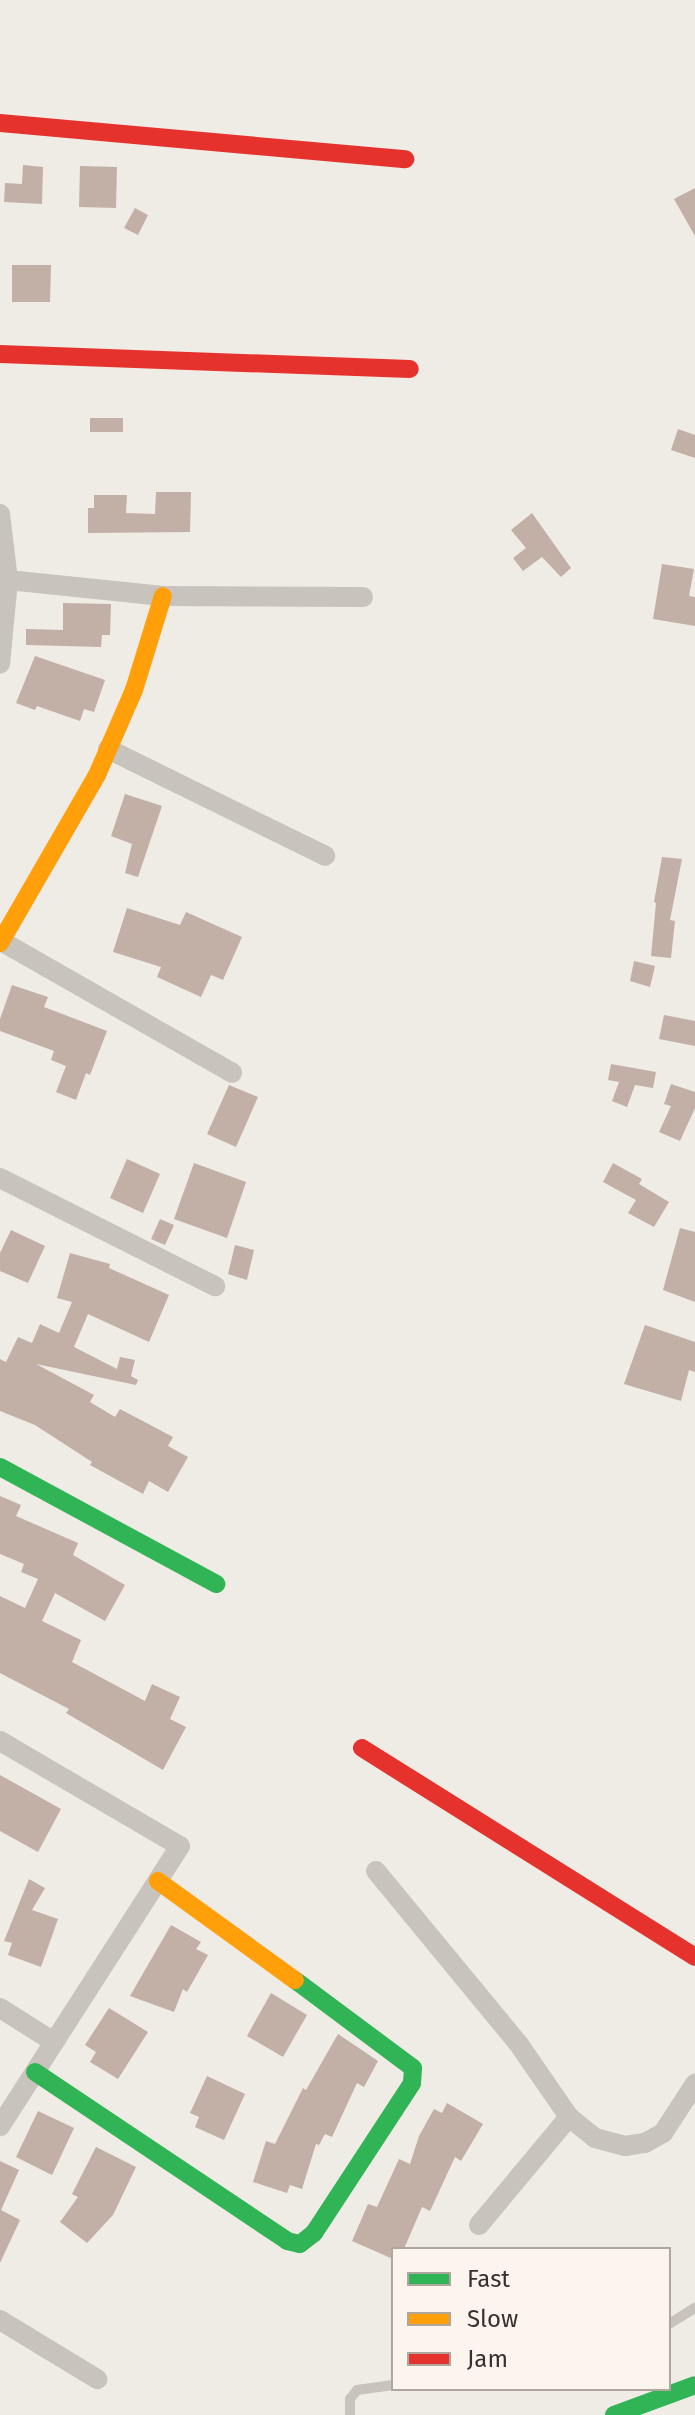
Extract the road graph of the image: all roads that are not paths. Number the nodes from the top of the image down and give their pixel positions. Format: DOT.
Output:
graph roads {
  1 [pos="0,123"];
  2 [pos="405,159"];
  3 [pos="0,354"];
  4 [pos="410,369"];
  5 [pos="0,514"];
  6 [pos="8,580"];
  7 [pos="163,596"];
  8 [pos="363,597"];
  9 [pos="1,658"];
  10 [pos="108,749"];
  11 [pos="325,856"];
  12 [pos="1,942"];
  13 [pos="232,1073"];
  14 [pos="0,1178"];
  15 [pos="215,1286"];
  16 [pos="0,1467"];
  17 [pos="216,1584"];
  18 [pos="0,1741"];
  19 [pos="362,1748"];
  20 [pos="376,1871"];
  21 [pos="158,1881"];
  22 [pos="695,1957"];
  23 [pos="0,2008"];
  24 [pos="54,2042"];
  25 [pos="35,2072"];
  26 [pos="695,2084"];
  27 [pos="569,2117"];
  28 [pos="0,2126"];
  29 [pos="479,2225"];
  30 [pos="695,2308"];
  31 [pos="0,2320"];
  32 [pos="671,2323"];
  33 [pos="97,2379"];
  34 [pos="391,2385"];
  35 [pos="695,2385"];
  36 [pos="350,2415"];
  37 [pos="614,2415"];
  1 -- 2 [label="main road"];
  3 -- 4 [label="main road"];
  5 -- 6 [label="street"];
  6 -- 7 [label="street"];
  6 -- 9 [label="street"];
  7 -- 8 [label="street"];
  7 -- 10 [label="main road"];
  10 -- 11 [label="street"];
  10 -- 12 [label="main road"];
  12 -- 13 [label="street"];
  14 -- 15 [label="street"];
  16 -- 17 [label="main road"];
  18 -- 21 [label="street"];
  19 -- 22 [label="main road"];
  20 -- 27 [label="street"];
  21 -- 24 [label="street"];
  21 -- 25 [label="main road"];
  23 -- 24 [label="street"];
  24 -- 25 [label="street"];
  25 -- 28 [label="street"];
  26 -- 27 [label="street"];
  27 -- 29 [label="street"];
  30 -- 32 [label="lane"];
  31 -- 33 [label="street"];
  34 -- 36 [label="lane"];
  35 -- 37 [label="main road"];
}
